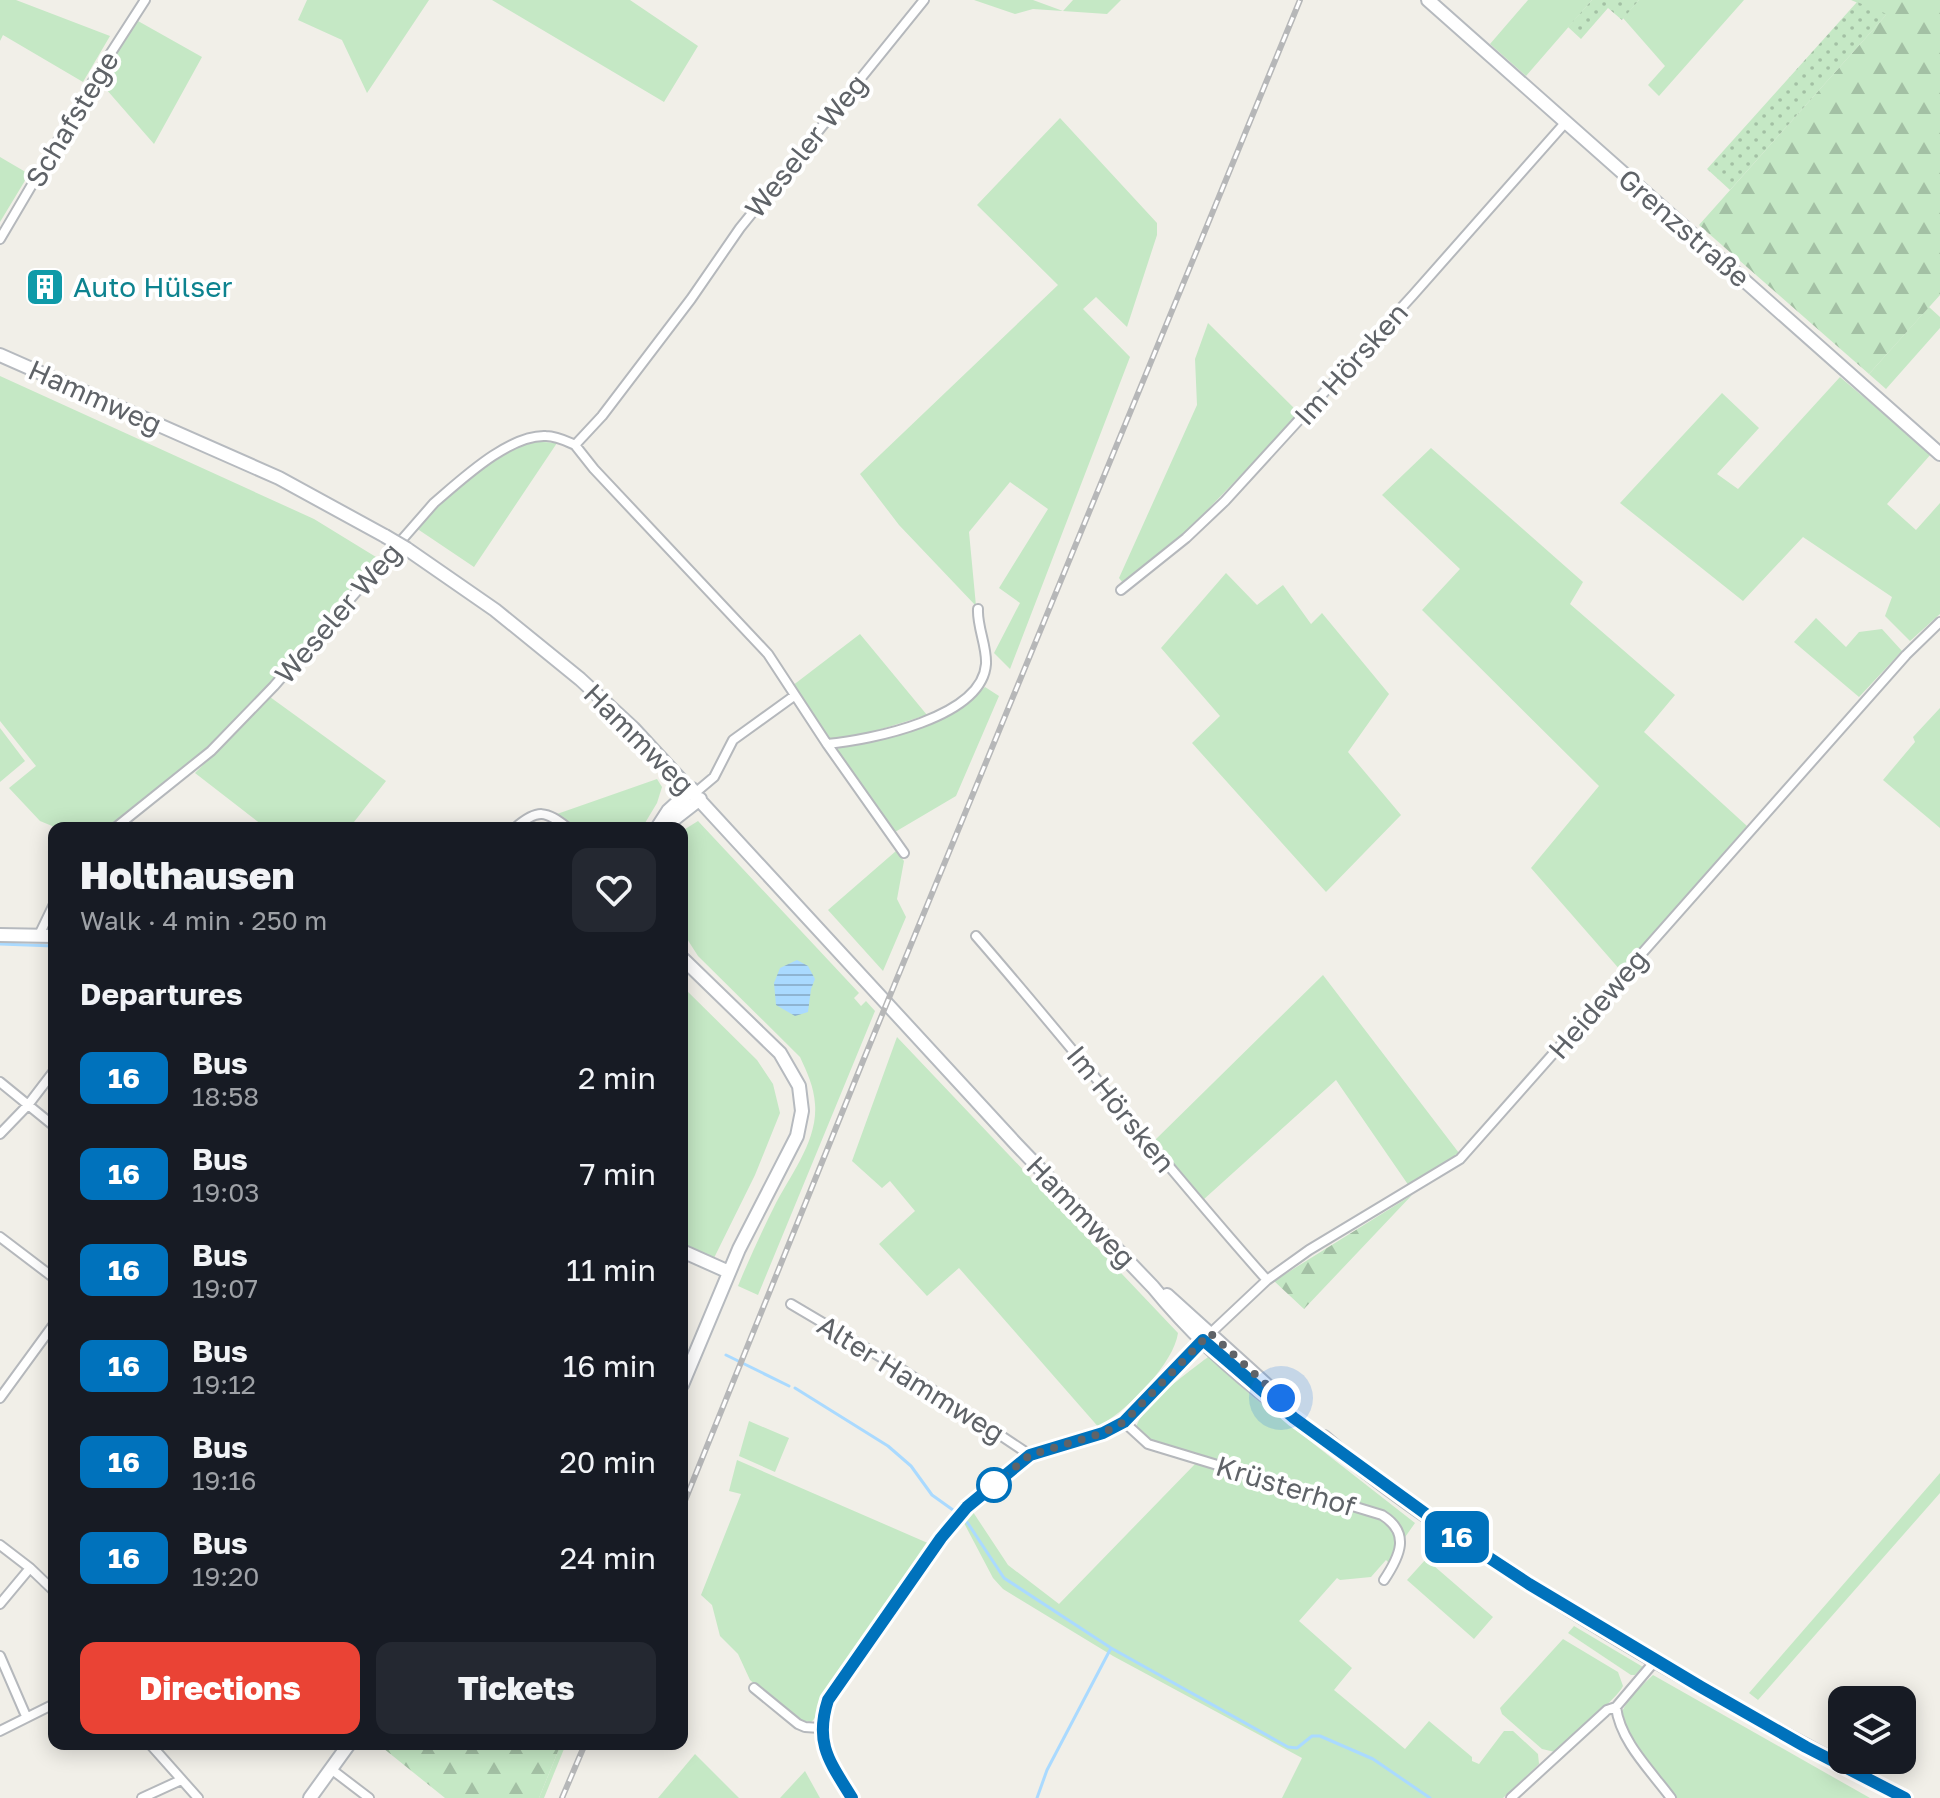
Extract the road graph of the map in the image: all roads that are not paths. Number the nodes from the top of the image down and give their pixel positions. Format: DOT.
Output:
graph roads {
  1 [pos="145,0"];
  2 [pos="924,0"];
  3 [pos="1428,0"];
  4 [pos="1565,123"];
  5 [pos="0,239"];
  6 [pos="0,355"];
  7 [pos="575,445"];
  8 [pos="1940,454"];
  9 [pos="1121,590"];
  10 [pos="978,609"];
  11 [pos="1940,622"];
  12 [pos="794,696"];
  13 [pos="827,744"];
  14 [pos="696,794"];
  15 [pos="122,822"];
  16 [pos="523,822"];
  17 [pos="560,822"];
  18 [pos="661,822"];
  19 [pos="672,822"];
  20 [pos="904,853"];
  21 [pos="48,916"];
  22 [pos="0,935"];
  23 [pos="39,935"];
  24 [pos="48,936"];
  25 [pos="976,936"];
  26 [pos="688,964"];
  27 [pos="48,1079"];
  28 [pos="0,1082"];
  29 [pos="28,1105"];
  30 [pos="48,1121"];
  31 [pos="0,1134"];
  32 [pos="0,1237"];
  33 [pos="688,1254"];
  34 [pos="729,1272"];
  35 [pos="48,1273"];
  36 [pos="1267,1280"];
  37 [pos="791,1304"];
  38 [pos="48,1332"];
  39 [pos="1207,1337"];
  40 [pos="688,1371"];
  41 [pos="1,1395"];
  42 [pos="1124,1422"];
  43 [pos="1030,1455"];
  44 [pos="0,1545"];
  45 [pos="30,1568"];
  46 [pos="48,1577"];
  47 [pos="43,1579"];
  48 [pos="1384,1580"];
  49 [pos="48,1584"];
  50 [pos="0,1604"];
  51 [pos="0,1656"];
  52 [pos="1655,1661"];
  53 [pos="754,1688"];
  54 [pos="48,1707"];
  55 [pos="1616,1707"];
  56 [pos="26,1716"];
  57 [pos="820,1728"];
  58 [pos="0,1731"];
  59 [pos="155,1750"];
  60 [pos="345,1750"];
  61 [pos="331,1769"];
  62 [pos="181,1780"];
  63 [pos="142,1798"];
  64 [pos="198,1798"];
  65 [pos="310,1798"];
  66 [pos="369,1798"];
  67 [pos="852,1798"];
  68 [pos="1511,1798"];
  69 [pos="1671,1798"];
  70 [pos="1905,1798"];
  1 -- 5 [label="street, Schafstege"];
  2 -- 7 [label="street, Weseler Weg"];
  3 -- 4 [label="main road, Grenzstraße"];
  4 -- 8 [label="main road, Grenzstraße"];
  4 -- 9 [label="street, Im Hörsken"];
  6 -- 14 [label="main road, Hammweg, bridge"];
  7 -- 12 [label="street"];
  7 -- 15 [label="street, Weseler Weg"];
  10 -- 13 [label="street"];
  11 -- 36 [label="street, Heideweg"];
  12 -- 13 [label="street"];
  12 -- 14 [label="street"];
  13 -- 20 [label="street"];
  14 -- 18 [label="main road"];
  14 -- 19 [label="main road"];
  14 -- 39 [label="main road, Hammweg"];
  16 -- 17 [label="street"];
  21 -- 23 [label="street"];
  22 -- 23 [label="main road"];
  23 -- 24 [label="main road"];
  25 -- 36 [label="street, Im Hörsken"];
  26 -- 34 [label="main road"];
  27 -- 29 [label="street"];
  28 -- 29 [label="street"];
  29 -- 30 [label="street"];
  29 -- 31 [label="street"];
  32 -- 35 [label="street"];
  33 -- 34 [label="main road"];
  34 -- 40 [label="main road"];
  36 -- 39 [label="street, Heideweg"];
  37 -- 43 [label="street, Alter Hammweg"];
  38 -- 41 [label="street"];
  39 -- 42 [label="street, Heideweg"];
  39 -- 52 [label="main road, Hammweg"];
  42 -- 43 [label="street"];
  42 -- 48 [label="street, Krüsterhof"];
  43 -- 57 [label="street"];
  44 -- 45 [label="street"];
  45 -- 47 [label="street"];
  45 -- 50 [label="street"];
  46 -- 47 [label="street"];
  47 -- 49 [label="street"];
  51 -- 56 [label="street"];
  52 -- 55 [label="street"];
  52 -- 70 [label="main road, Hammweg"];
  53 -- 57 [label="street"];
  54 -- 56 [label="street"];
  55 -- 68 [label="street"];
  55 -- 69 [label="street"];
  56 -- 58 [label="street"];
  57 -- 67 [label="street"];
  59 -- 62 [label="street"];
  60 -- 61 [label="main road"];
  61 -- 65 [label="main road"];
  61 -- 66 [label="street"];
  62 -- 63 [label="street"];
  62 -- 64 [label="street"];
}
